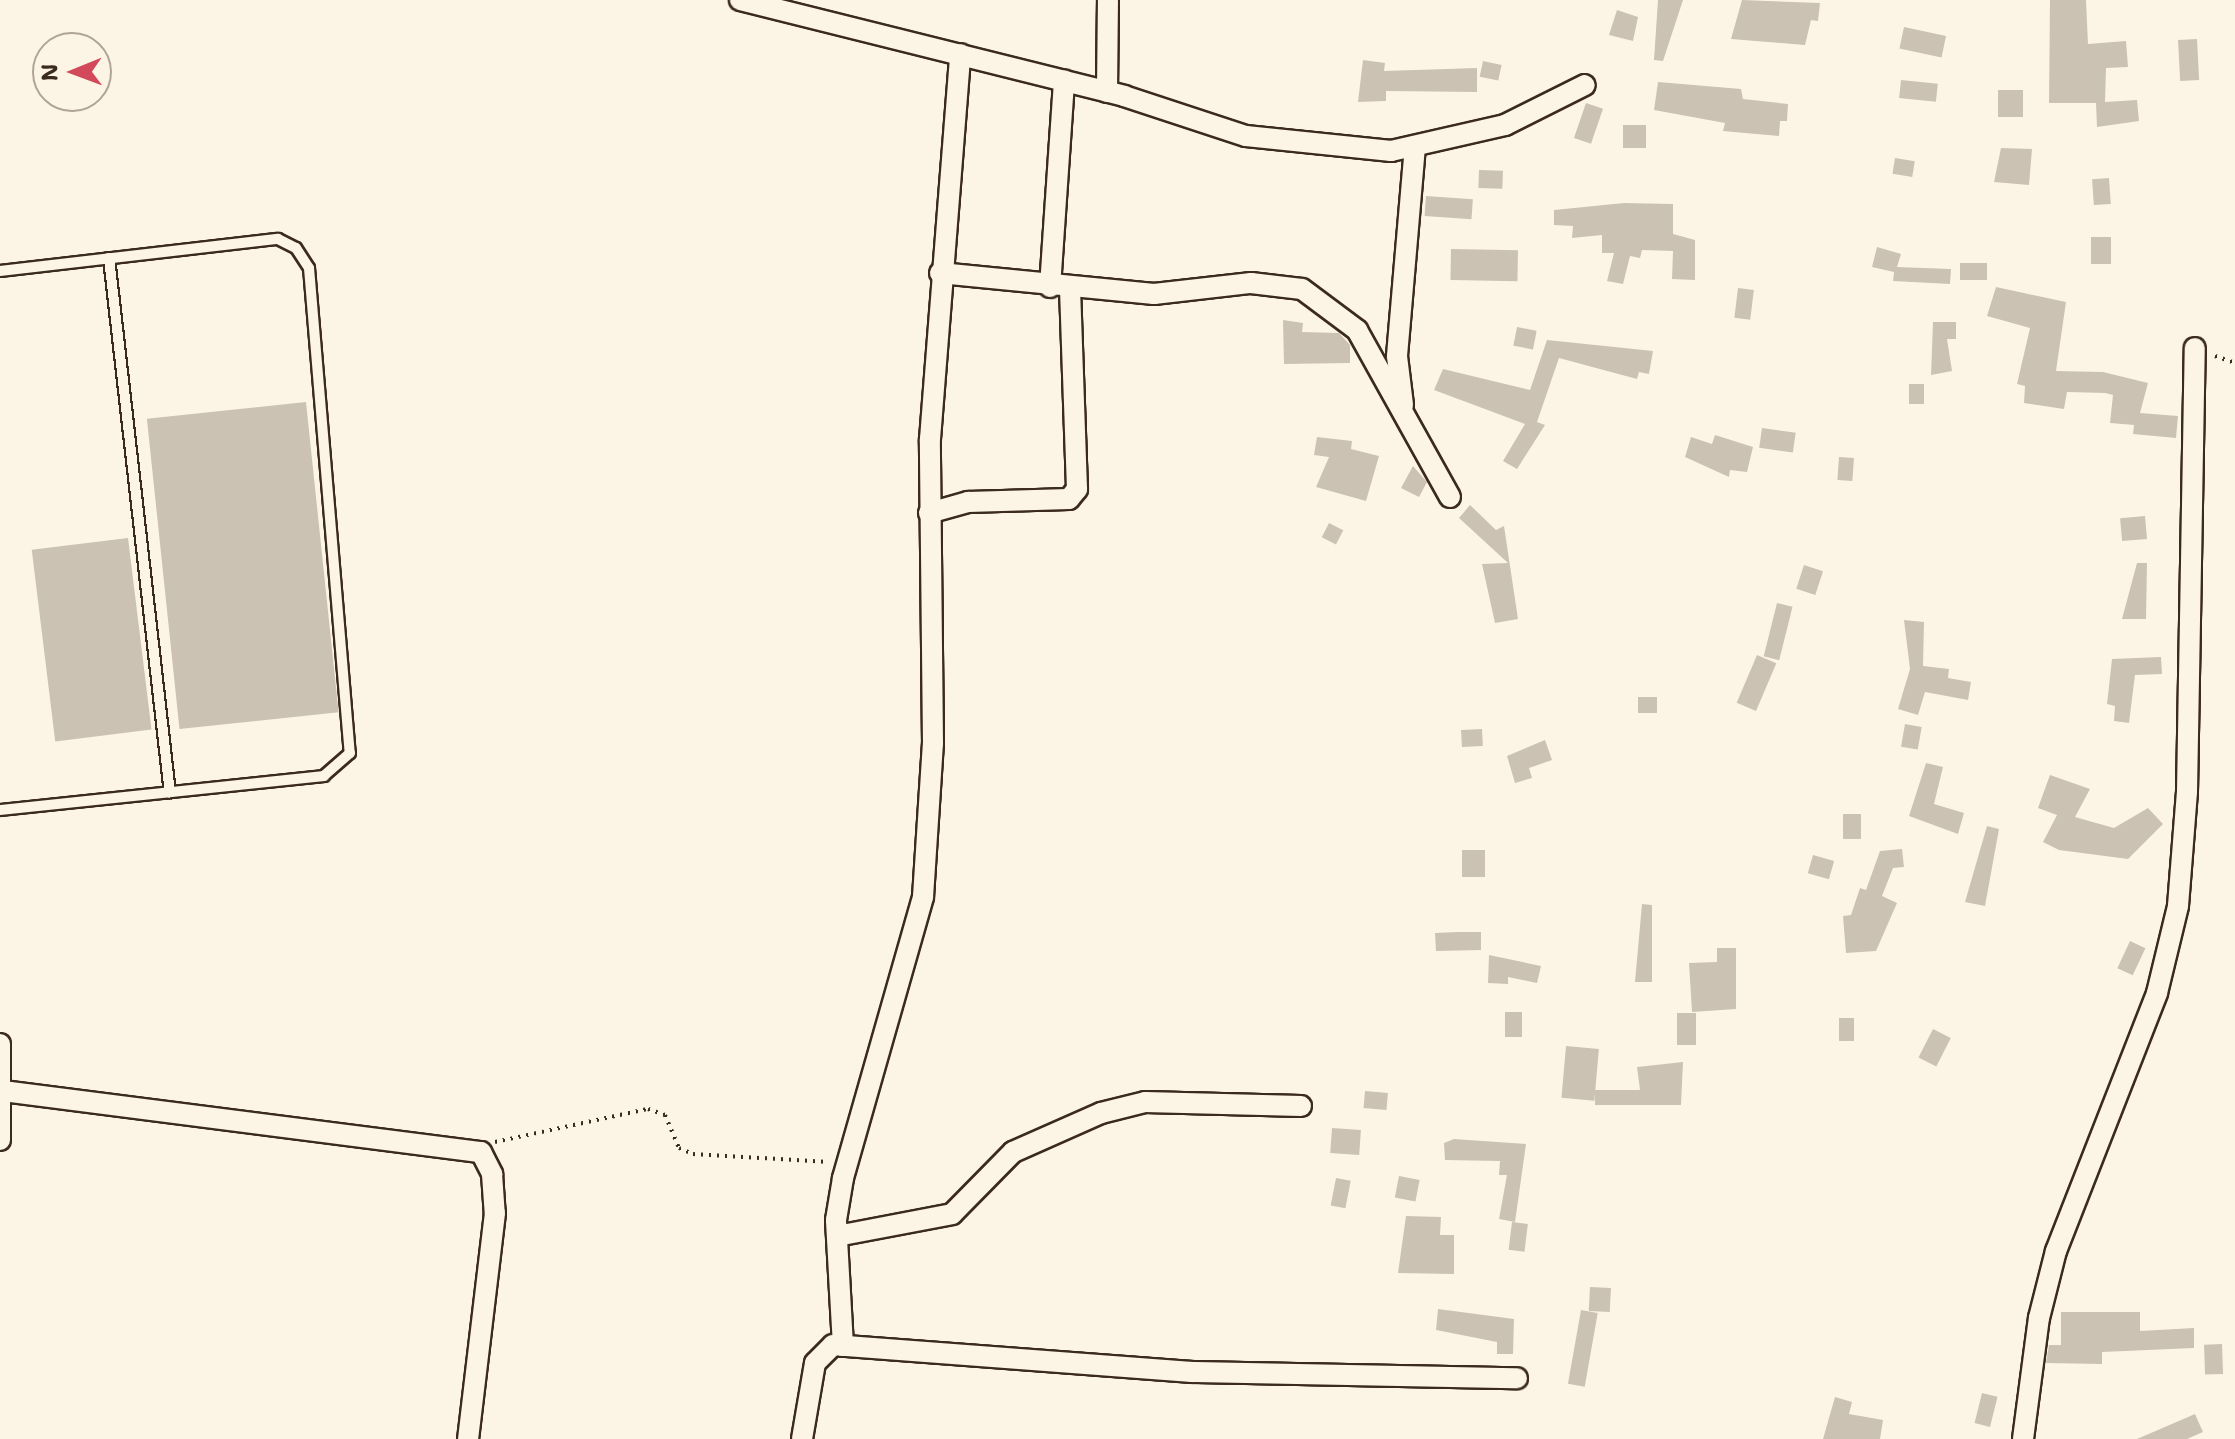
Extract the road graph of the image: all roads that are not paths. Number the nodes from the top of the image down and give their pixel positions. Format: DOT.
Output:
graph roads {
  1 [pos="740,0"];
  2 [pos="1108,0"];
  3 [pos="960,54"];
  4 [pos="1064,80"];
  5 [pos="1585,85"];
  6 [pos="1107,92"];
  7 [pos="1415,147"];
  8 [pos="109,258"];
  9 [pos="0,271"];
  10 [pos="940,273"];
  11 [pos="1060,288"];
  12 [pos="2195,348"];
  13 [pos="1405,417"];
  14 [pos="1450,497"];
  15 [pos="929,513"];
  16 [pos="170,793"];
  17 [pos="0,810"];
  18 [pos="0,1044"];
  19 [pos="3,1091"];
  20 [pos="1301,1106"];
  21 [pos="0,1140"];
  22 [pos="837,1236"];
  23 [pos="843,1346"];
  24 [pos="1517,1378"];
  25 [pos="468,1439"];
  26 [pos="802,1439"];
  27 [pos="2023,1439"];
  1 -- 3 [label="street"];
  2 -- 6 [label="street"];
  3 -- 4 [label="street"];
  3 -- 10 [label="street"];
  4 -- 6 [label="street"];
  4 -- 11 [label="street"];
  5 -- 7 [label="street"];
  6 -- 7 [label="street"];
  7 -- 13 [label="street"];
  8 -- 9 [label="lane"];
  8 -- 16 [label="lane"];
  8 -- 16 [label="lane"];
  10 -- 11 [label="street"];
  10 -- 15 [label="street"];
  11 -- 13 [label="street"];
  11 -- 15 [label="street"];
  12 -- 27 [label="street"];
  13 -- 14 [label="street"];
  15 -- 22 [label="street"];
  16 -- 17 [label="lane"];
  18 -- 19 [label="street"];
  19 -- 21 [label="street"];
  19 -- 25 [label="street"];
  20 -- 22 [label="street"];
  22 -- 23 [label="street"];
  23 -- 24 [label="street"];
  23 -- 26 [label="street"];
}
